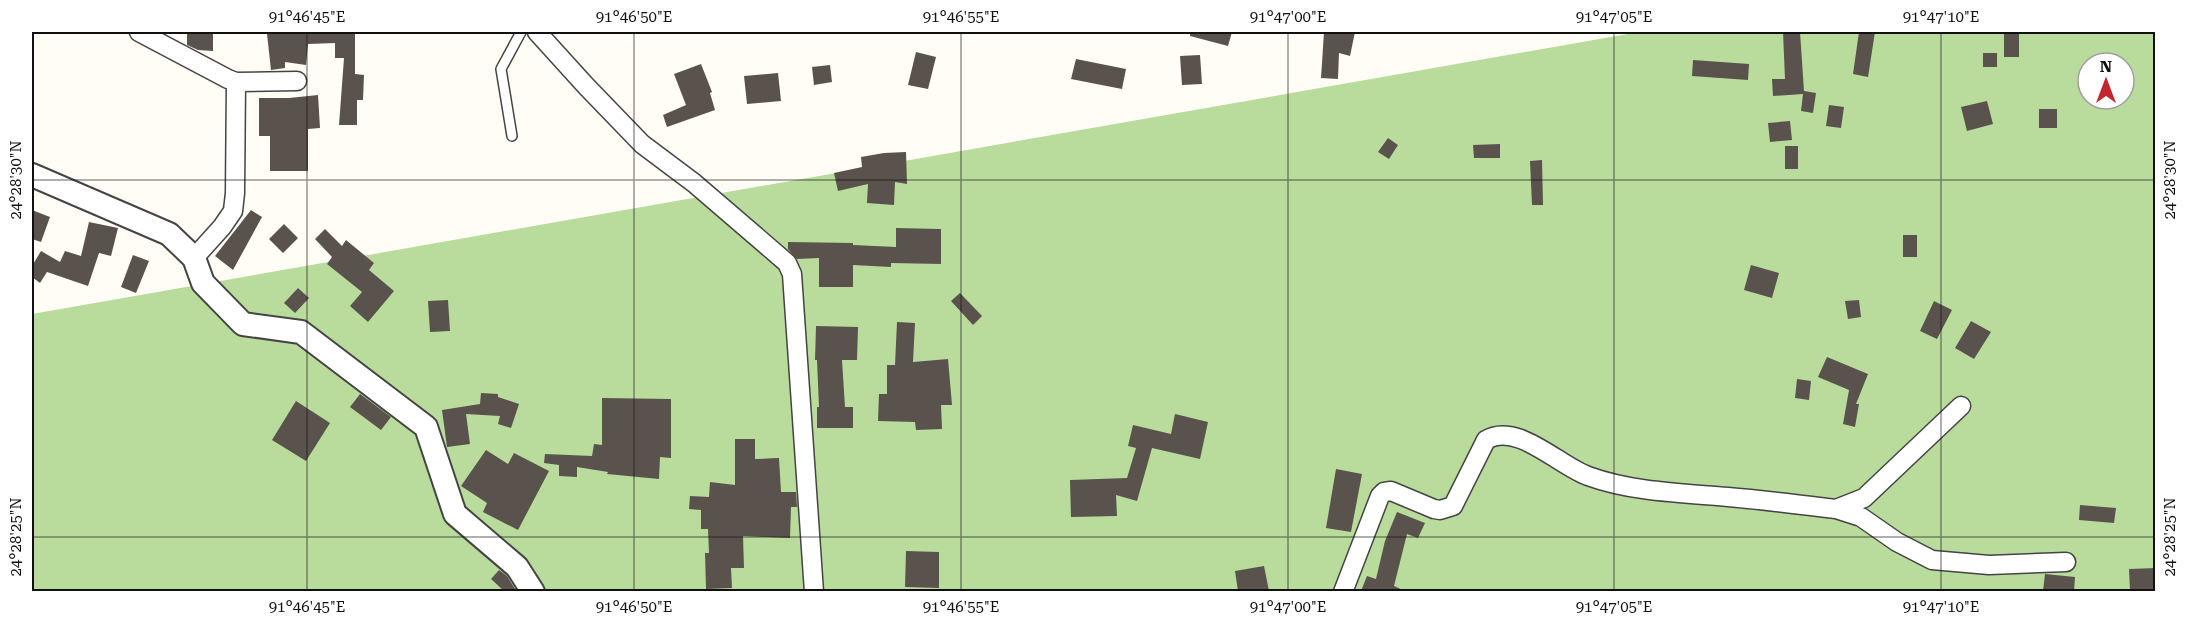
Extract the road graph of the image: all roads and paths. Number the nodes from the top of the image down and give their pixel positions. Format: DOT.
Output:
graph roads {
  1 [pos="140,32"];
  2 [pos="521,32"];
  3 [pos="537,32"];
  4 [pos="297,81"];
  5 [pos="236,82"];
  6 [pos="512,136"];
  7 [pos="32,175"];
  8 [pos="194,258"];
  9 [pos="1960,406"];
  10 [pos="1836,509"];
  11 [pos="2066,562"];
  12 [pos="533,591"];
  13 [pos="814,591"];
  14 [pos="1343,591"];
  1 -- 5 [label="street"];
  2 -- 6 [label="lane"];
  3 -- 13 [label="street"];
  4 -- 5 [label="street"];
  5 -- 8 [label="street"];
  7 -- 8 [label="street"];
  8 -- 12 [label="street"];
  9 -- 10 [label="street"];
  10 -- 11 [label="street"];
  10 -- 14 [label="street"];
}
